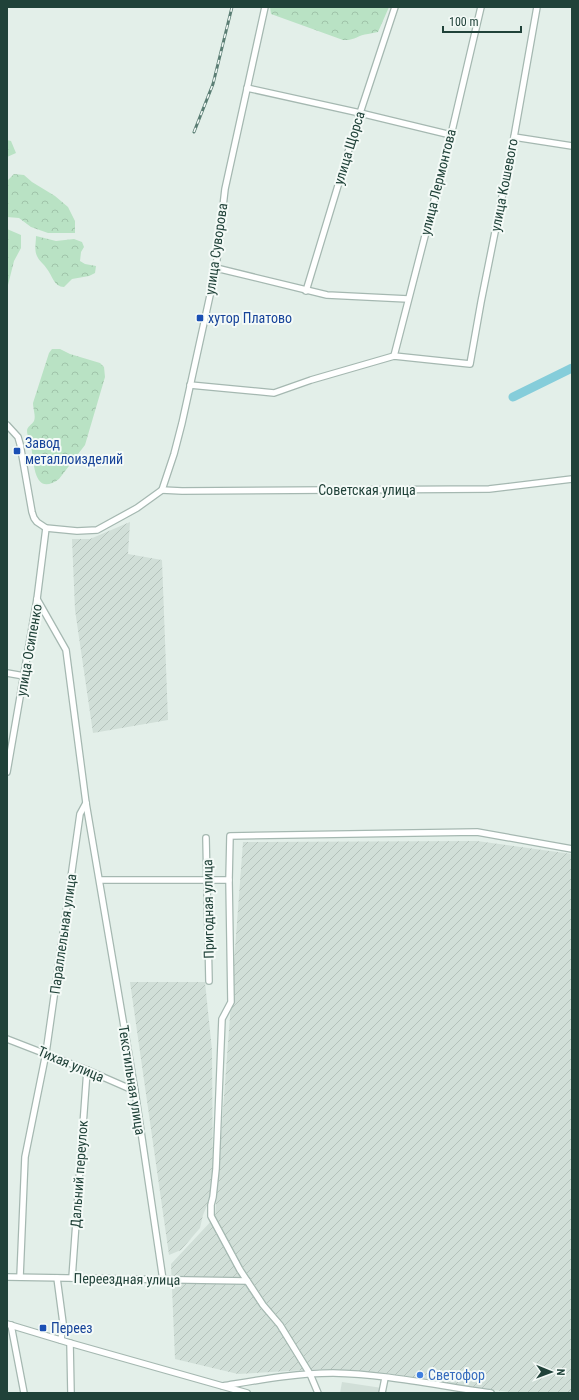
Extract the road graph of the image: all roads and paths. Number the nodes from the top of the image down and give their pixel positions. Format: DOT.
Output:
graph roads {
  1 [pos="265,7"];
  2 [pos="395,7"];
  3 [pos="481,7"];
  4 [pos="537,7"];
  5 [pos="247,88"];
  6 [pos="360,113"];
  7 [pos="451,135"];
  8 [pos="514,137"];
  9 [pos="572,146"];
  10 [pos="216,268"];
  11 [pos="306,291"];
  12 [pos="408,299"];
  13 [pos="394,356"];
  14 [pos="190,385"];
  15 [pos="7,425"];
  16 [pos="572,480"];
  17 [pos="162,490"];
  18 [pos="46,528"];
  19 [pos="38,599"];
  20 [pos="7,673"];
  21 [pos="24,676"];
  22 [pos="7,772"];
  23 [pos="86,803"];
  24 [pos="206,838"];
  25 [pos="572,848"];
  26 [pos="100,880"];
  27 [pos="207,880"];
  28 [pos="229,880"];
  29 [pos="209,981"];
  30 [pos="7,1039"];
  31 [pos="46,1053"];
  32 [pos="87,1070"];
  33 [pos="134,1091"];
  34 [pos="7,1277"];
  35 [pos="20,1277"];
  36 [pos="57,1278"];
  37 [pos="72,1278"];
  38 [pos="163,1280"];
  39 [pos="247,1281"];
  40 [pos="9,1325"];
  41 [pos="61,1340"];
  42 [pos="70,1343"];
  43 [pos="310,1374"];
  44 [pos="385,1378"];
  45 [pos="223,1386"];
  46 [pos="470,1392"];
  47 [pos="24,1393"];
  48 [pos="71,1393"];
  49 [pos="247,1393"];
  50 [pos="318,1393"];
  51 [pos="382,1393"];
  52 [pos="491,1393"];
  1 -- 5 [label="street, улица Суворова"];
  2 -- 6 [label="street, улица Щорса"];
  3 -- 7 [label="street, улица Лермонтова"];
  4 -- 8 [label="street, улица Кошевого"];
  5 -- 6 [label="street"];
  5 -- 10 [label="street, улица Суворова"];
  6 -- 7 [label="street"];
  6 -- 11 [label="street, улица Щорса"];
  7 -- 12 [label="street, улица Лермонтова"];
  8 -- 9 [label="street"];
  8 -- 13 [label="street, улица Кошевого"];
  10 -- 11 [label="street"];
  10 -- 14 [label="street, улица Суворова"];
  11 -- 12 [label="street"];
  12 -- 13 [label="street, улица Лермонтова"];
  13 -- 14 [label="street"];
  14 -- 17 [label="street, улица Суворова"];
  15 -- 18 [label="street"];
  16 -- 17 [label="street, Советская улица"];
  17 -- 18 [label="street"];
  18 -- 19 [label="street, улица Осипенко"];
  19 -- 21 [label="street, улица Осипенко"];
  19 -- 23 [label="street, Параллельная улица"];
  20 -- 21 [label="street"];
  21 -- 22 [label="street, улица Осипенко"];
  23 -- 26 [label="street, Текстильная улица"];
  23 -- 31 [label="street, Параллельная улица"];
  24 -- 27 [label="street, Пригодная улица"];
  25 -- 28 [label="street"];
  26 -- 27 [label="street"];
  26 -- 33 [label="street, Текстильная улица"];
  27 -- 28 [label="street"];
  27 -- 29 [label="street, Пригодная улица"];
  28 -- 39 [label="street"];
  30 -- 31 [label="street, Тихая улица"];
  31 -- 32 [label="street, Тихая улица"];
  31 -- 35 [label="street, Параллельная улица"];
  32 -- 33 [label="street, Тихая улица"];
  32 -- 37 [label="street, Дальний переулок"];
  33 -- 38 [label="street, Текстильная улица"];
  34 -- 35 [label="street, Переездная улица"];
  35 -- 36 [label="street, Переездная улица"];
  36 -- 37 [label="street, Переездная улица"];
  36 -- 41 [label="street"];
  37 -- 38 [label="street, Переездная улица"];
  38 -- 39 [label="street, Переездная улица"];
  39 -- 43 [label="street"];
  40 -- 41 [label="street"];
  40 -- 47 [label="street"];
  41 -- 42 [label="street"];
  42 -- 45 [label="street"];
  42 -- 48 [label="street"];
  43 -- 44 [label="street"];
  43 -- 45 [label="street"];
  43 -- 50 [label="street"];
  44 -- 46 [label="street"];
  44 -- 51 [label="street"];
  45 -- 49 [label="street"];
  46 -- 52 [label="street"];
}
